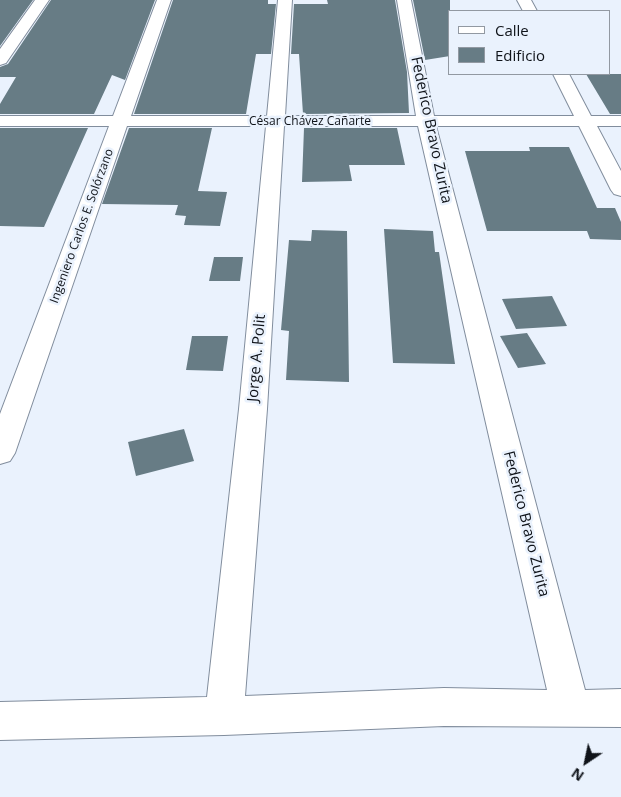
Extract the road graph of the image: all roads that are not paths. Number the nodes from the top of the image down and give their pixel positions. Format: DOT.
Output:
graph roads {
  1 [pos="42,0"];
  2 [pos="164,0"];
  3 [pos="285,0"];
  4 [pos="404,0"];
  5 [pos="0,60"];
  6 [pos="561,75"];
  7 [pos="621,120"];
  8 [pos="0,121"];
  9 [pos="426,121"];
  10 [pos="584,121"];
  11 [pos="120,122"];
  12 [pos="276,122"];
  13 [pos="621,190"];
  14 [pos="0,453"];
  15 [pos="621,708"];
  16 [pos="571,709"];
  17 [pos="224,716"];
  18 [pos="0,721"];
  1 -- 5 [label="street"];
  2 -- 11 [label="street, Ingeniero Carlos E. Solórzano"];
  3 -- 12 [label="street, Jorge A. Polit"];
  4 -- 9 [label="street, Federico Bravo Zurita"];
  6 -- 10 [label="street"];
  7 -- 10 [label="street, César Chávez Cañarte"];
  8 -- 11 [label="street, César Chávez Cañarte"];
  9 -- 10 [label="street, César Chávez Cañarte"];
  9 -- 12 [label="street, César Chávez Cañarte"];
  9 -- 16 [label="street, Federico Bravo Zurita"];
  10 -- 13 [label="street"];
  11 -- 12 [label="street, César Chávez Cañarte"];
  11 -- 14 [label="street, Ingeniero Carlos E. Solórzano"];
  12 -- 17 [label="street, Jorge A. Polit"];
  15 -- 16 [label="street"];
  16 -- 17 [label="street"];
  17 -- 18 [label="street"];
}
